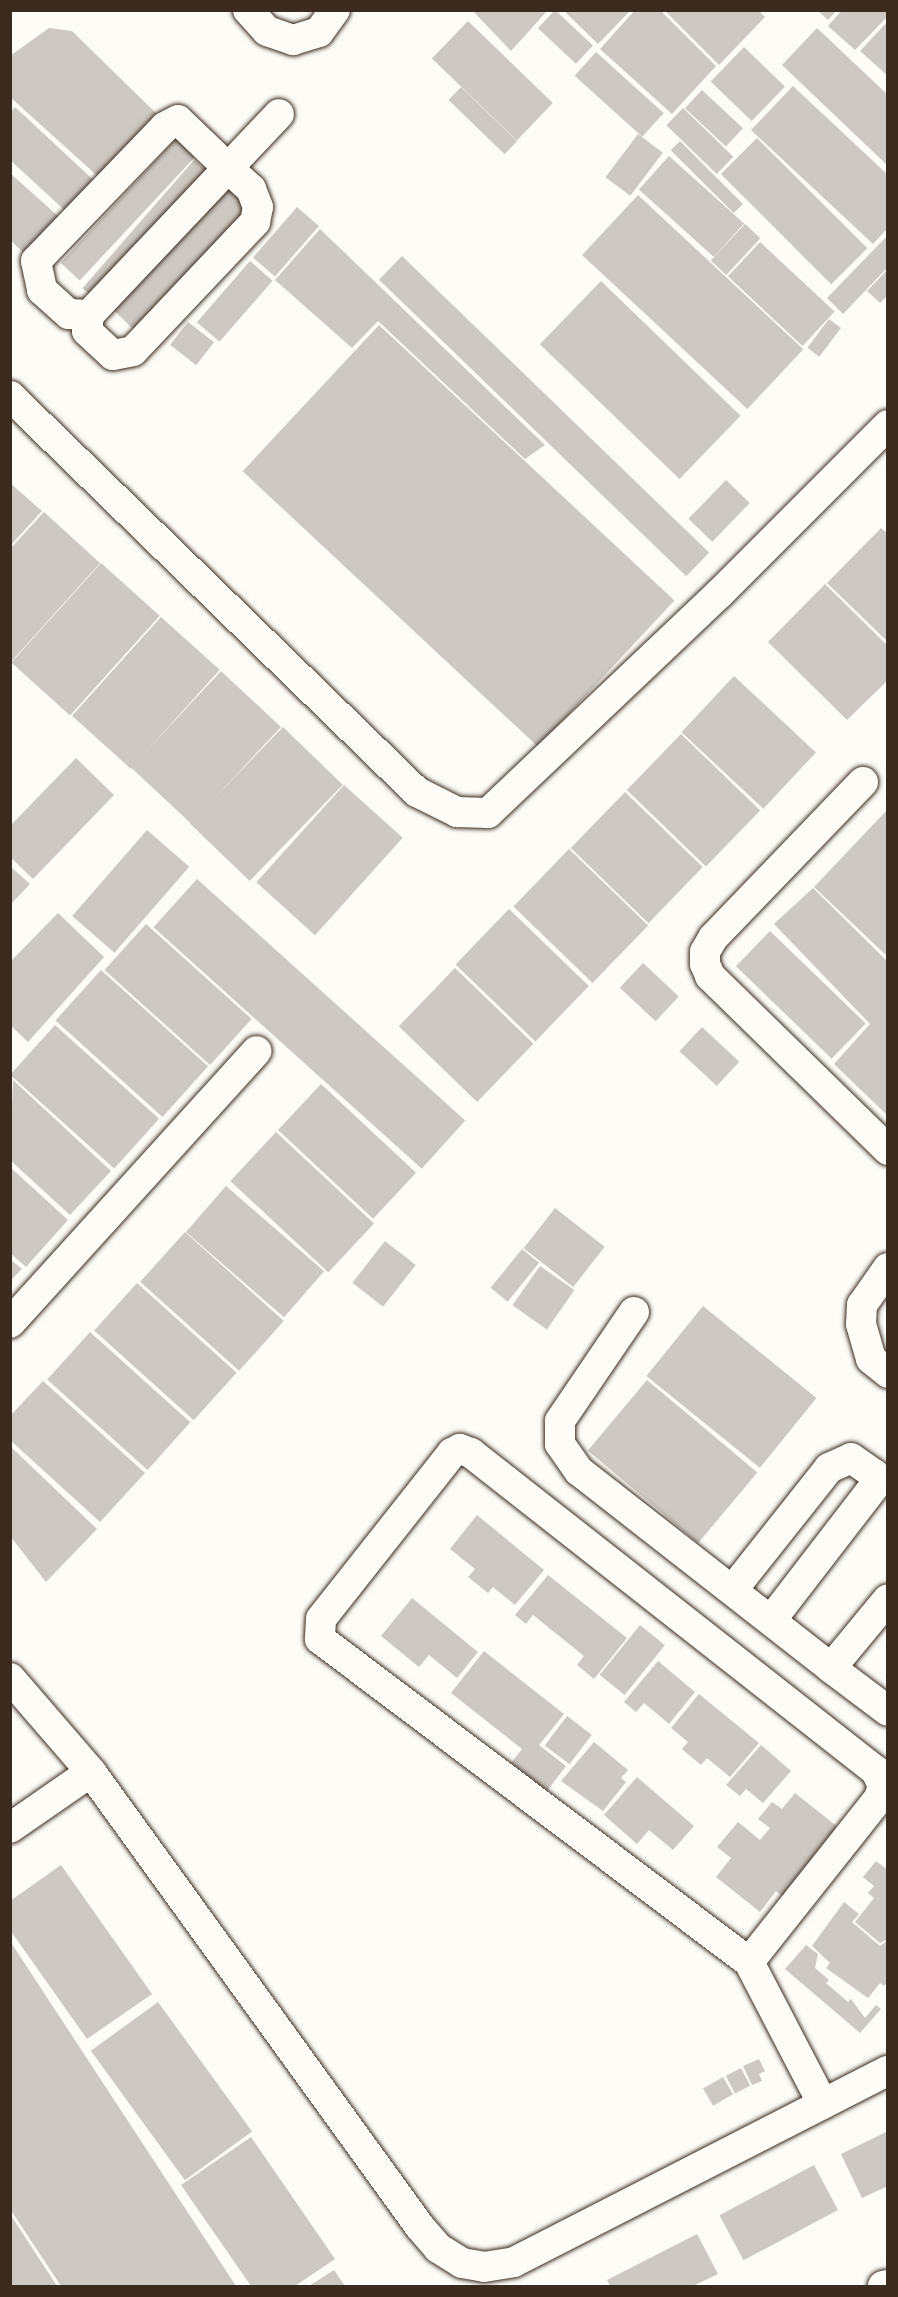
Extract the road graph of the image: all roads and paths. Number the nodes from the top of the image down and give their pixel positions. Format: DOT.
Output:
graph roads {
  1 [pos="248,10"];
  2 [pos="335,10"];
  3 [pos="279,114"];
  4 [pos="228,168"];
  5 [pos="89,315"];
  6 [pos="10,396"];
  7 [pos="888,425"];
  8 [pos="863,782"];
  9 [pos="257,1051"];
  10 [pos="888,1150"];
  11 [pos="888,1268"];
  12 [pos="634,1312"];
  13 [pos="10,1323"];
  14 [pos="888,1373"];
  15 [pos="734,1588"];
  16 [pos="888,1599"];
  17 [pos="772,1619"];
  18 [pos="831,1668"];
  19 [pos="10,1678"];
  20 [pos="888,1711"];
  21 [pos="91,1772"];
  22 [pos="10,1828"];
  23 [pos="749,1962"];
  24 [pos="888,2071"];
  25 [pos="824,2104"];
  26 [pos="888,2284"];
  27 [pos="883,2286"];
  1 -- 2 [label="street"];
  3 -- 4 [label="street"];
  4 -- 5 [label="street"];
  4 -- 5 [label="street"];
  4 -- 5 [label="street"];
  6 -- 7 [label="street"];
  8 -- 10 [label="street"];
  9 -- 13 [label="street"];
  11 -- 14 [label="street"];
  12 -- 15 [label="street"];
  15 -- 17 [label="street"];
  15 -- 17 [label="street"];
  16 -- 18 [label="street"];
  17 -- 18 [label="street"];
  18 -- 20 [label="street"];
  19 -- 21 [label="street"];
  21 -- 22 [label="street"];
  21 -- 25 [label="street"];
  23 -- 23 [label="street"];
  23 -- 25 [label="street"];
  24 -- 25 [label="street"];
  26 -- 27 [label="street"];
}
